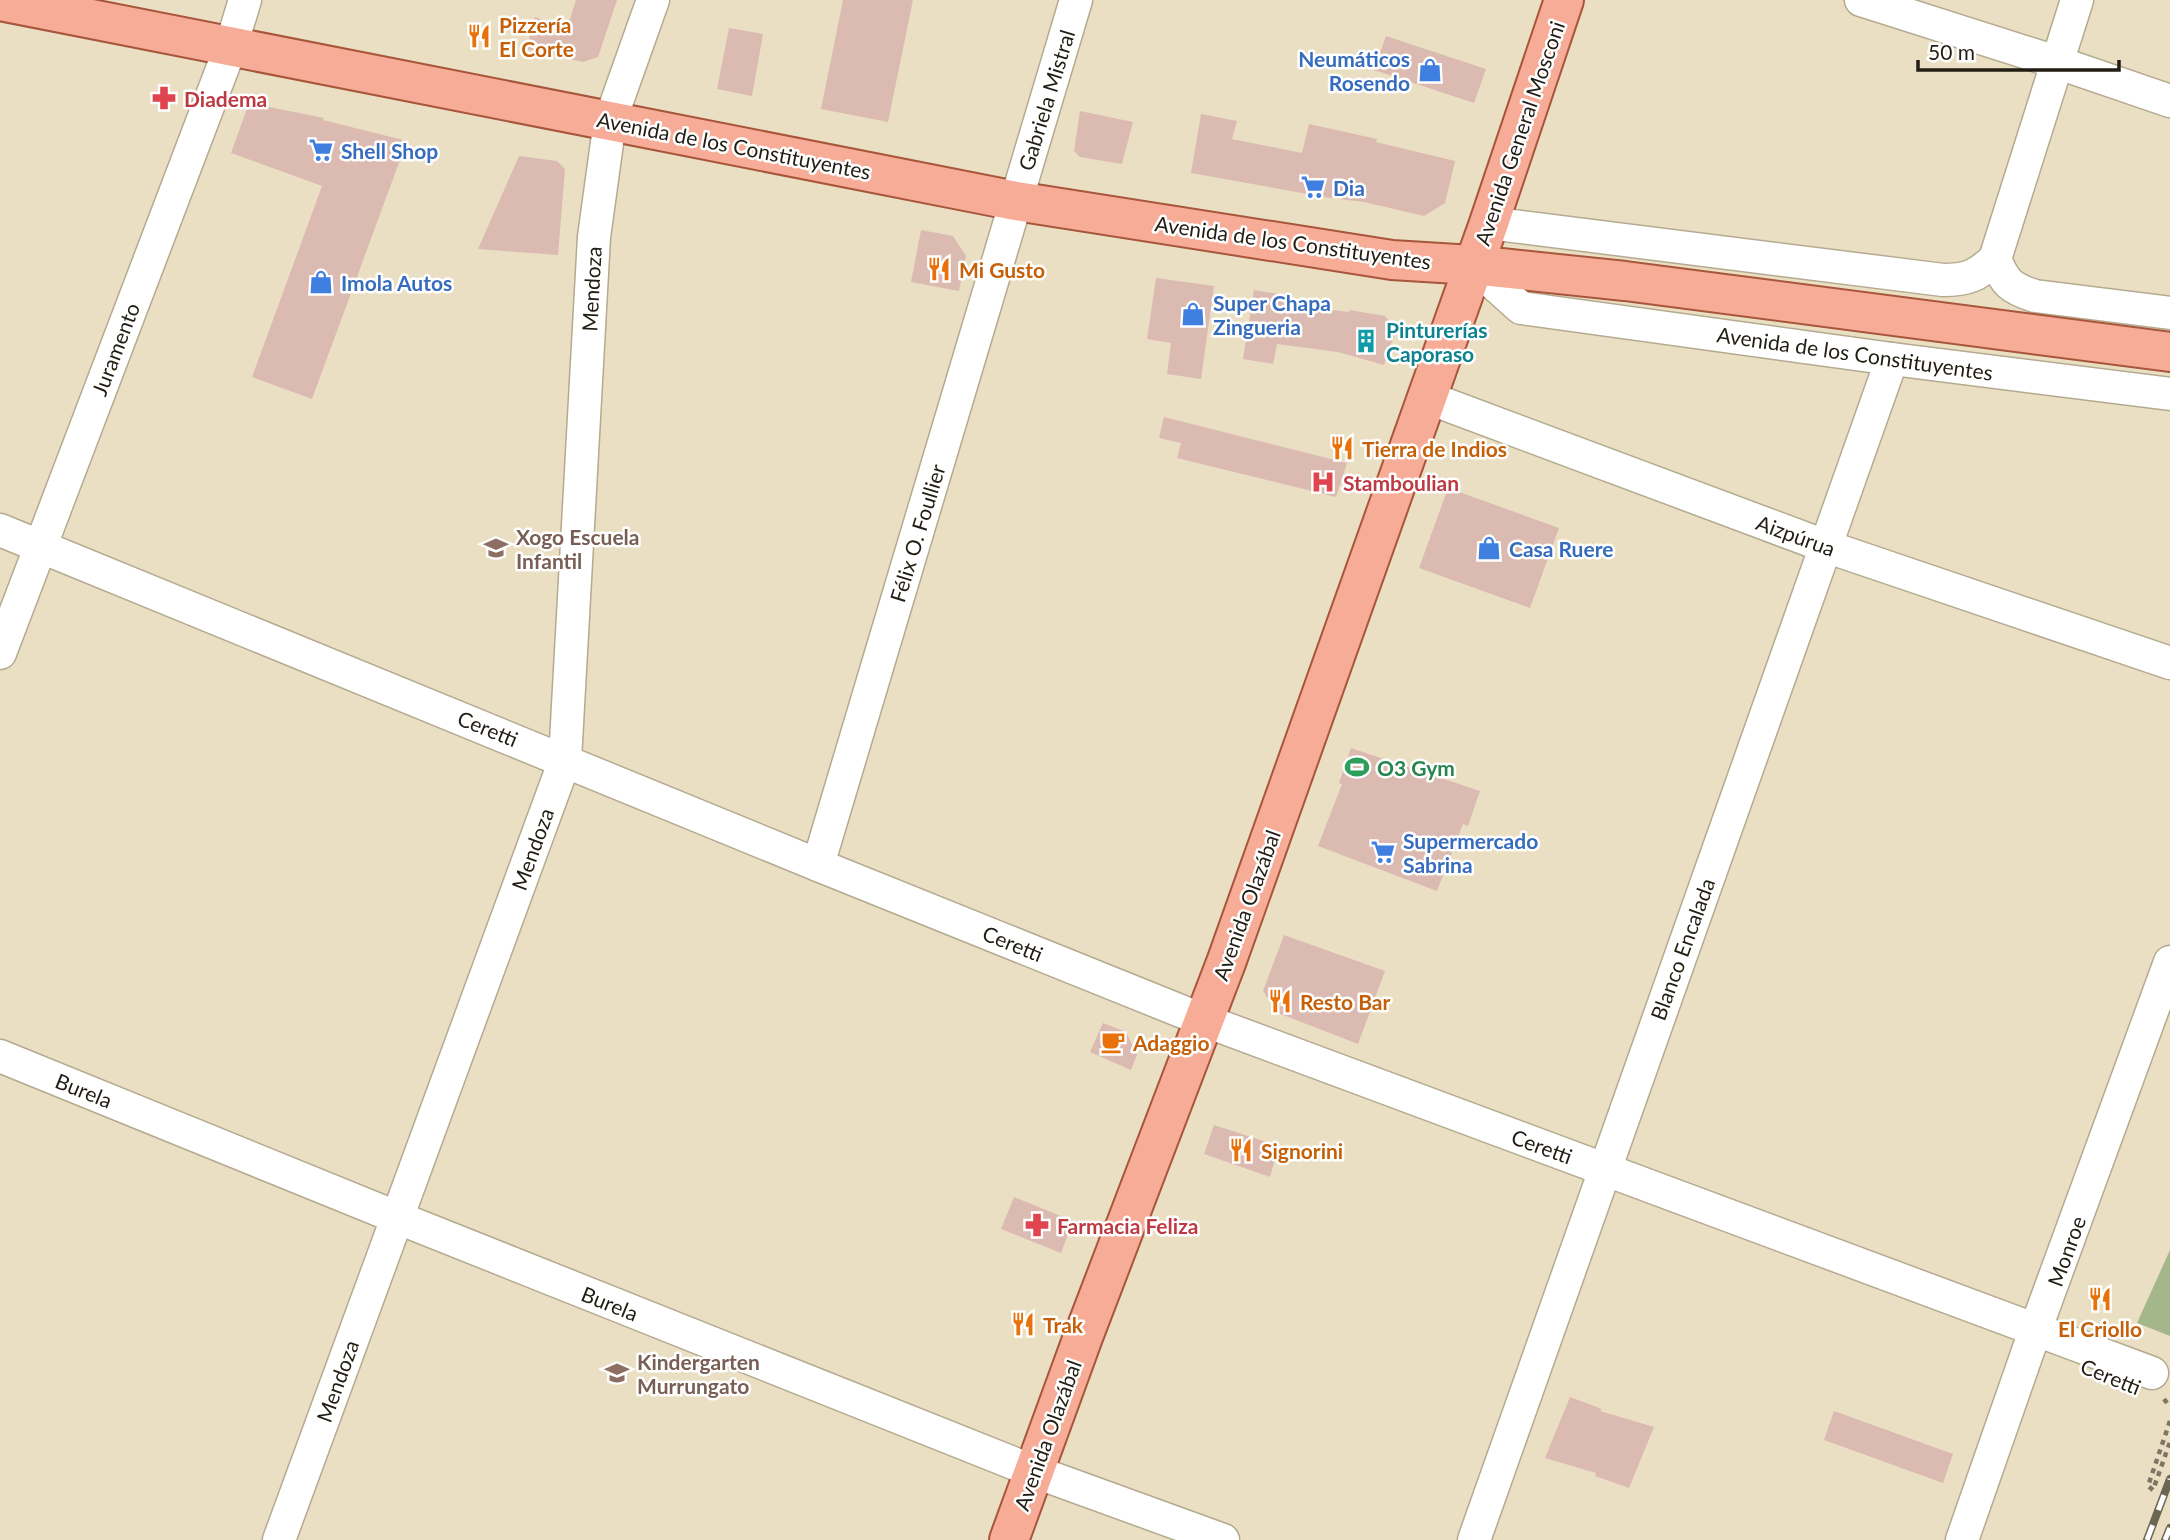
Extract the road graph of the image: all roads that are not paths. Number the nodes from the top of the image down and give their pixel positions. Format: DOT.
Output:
graph roads {
  1 [pos="245,0"];
  2 [pos="653,0"];
  3 [pos="1076,0"];
  4 [pos="1564,0"];
  5 [pos="1861,0"];
  6 [pos="2077,0"];
  7 [pos="0,1"];
  8 [pos="231,46"];
  9 [pos="2056,62"];
  10 [pos="2170,101"];
  11 [pos="610,121"];
  12 [pos="1016,201"];
  13 [pos="1489,223"];
  14 [pos="1995,259"];
  15 [pos="1473,265"];
  16 [pos="2170,313"];
  17 [pos="2170,352"];
  18 [pos="1892,359"];
  19 [pos="2170,394"];
  20 [pos="1426,397"];
  21 [pos="0,530"];
  22 [pos="40,546"];
  23 [pos="1825,546"];
  24 [pos="0,653"];
  25 [pos="2170,663"];
  26 [pos="565,760"];
  27 [pos="818,865"];
  28 [pos="2170,962"];
  29 [pos="1203,1020"];
  30 [pos="0,1056"];
  31 [pos="1604,1169"];
  32 [pos="396,1217"];
  33 [pos="2036,1328"];
  34 [pos="2152,1373"];
  35 [pos="1033,1471"];
  36 [pos="279,1540"];
  37 [pos="1009,1540"];
  38 [pos="1223,1540"];
  39 [pos="1474,1540"];
  40 [pos="1962,1540"];
  1 -- 8 [label="street, Juramento"];
  2 -- 11 [label="street, Mendoza"];
  3 -- 12 [label="street, Gabriela Mistral"];
  4 -- 13 [label="main road, Avenida General Mosconi"];
  5 -- 9 [label="street"];
  6 -- 9 [label="street"];
  7 -- 8 [label="main road, Avenida de los Constituyentes"];
  8 -- 11 [label="main road, Avenida de los Constituyentes"];
  8 -- 22 [label="street, Juramento"];
  9 -- 10 [label="street"];
  9 -- 14 [label="street"];
  11 -- 12 [label="main road, Avenida de los Constituyentes"];
  11 -- 26 [label="street, Mendoza"];
  12 -- 15 [label="main road, Avenida de los Constituyentes"];
  12 -- 27 [label="street, Félix O. Foullier"];
  13 -- 14 [label="street"];
  13 -- 15 [label="main road, Avenida General Mosconi"];
  14 -- 16 [label="street"];
  15 -- 17 [label="main road, Avenida de los Constituyentes"];
  15 -- 18 [label="street, Avenida de los Constituyentes"];
  15 -- 20 [label="main road, Avenida Olazábal"];
  18 -- 19 [label="street, Avenida de los Constituyentes"];
  18 -- 23 [label="street, Blanco Encalada"];
  20 -- 23 [label="street, Aizpúrua"];
  20 -- 29 [label="main road, Avenida Olazábal"];
  21 -- 22 [label="street, Ceretti"];
  22 -- 24 [label="street, Juramento"];
  22 -- 26 [label="street, Ceretti"];
  23 -- 25 [label="street, Aizpúrua"];
  23 -- 31 [label="street, Blanco Encalada"];
  26 -- 27 [label="street, Ceretti"];
  26 -- 32 [label="street, Mendoza"];
  27 -- 29 [label="street, Ceretti"];
  28 -- 33 [label="street, Monroe"];
  29 -- 31 [label="street, Ceretti"];
  29 -- 35 [label="main road, Avenida Olazábal"];
  30 -- 32 [label="street, Burela"];
  31 -- 33 [label="street, Ceretti"];
  31 -- 39 [label="street, Blanco Encalada"];
  32 -- 35 [label="street, Burela"];
  32 -- 36 [label="street, Mendoza"];
  33 -- 34 [label="street, Ceretti"];
  33 -- 40 [label="street, Monroe"];
  35 -- 37 [label="main road, Avenida Olazábal"];
  35 -- 38 [label="street, Burela"];
}
